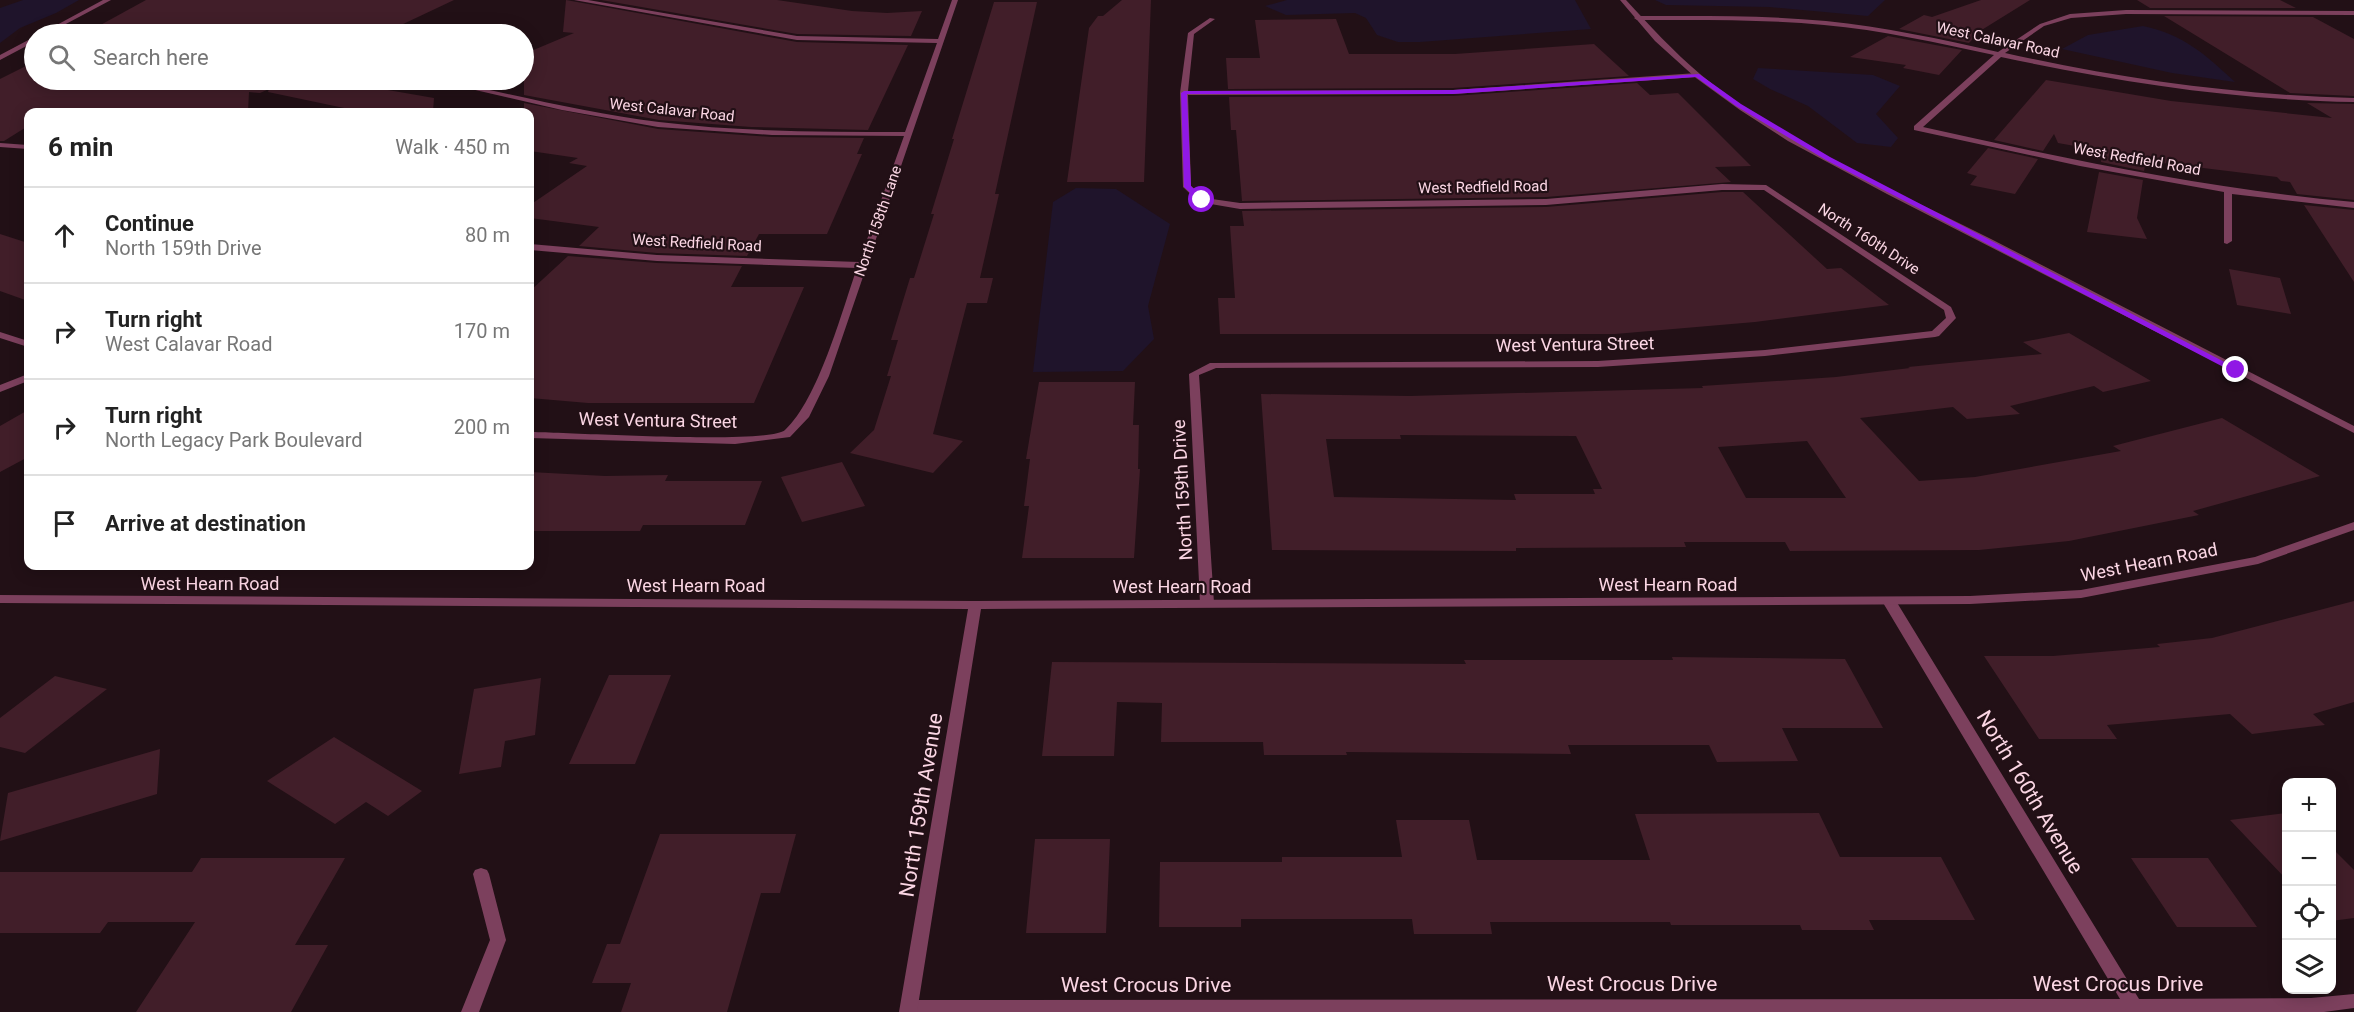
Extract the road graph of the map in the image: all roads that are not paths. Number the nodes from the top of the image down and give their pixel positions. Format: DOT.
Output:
graph roads {
  1 [pos="108,0"];
  2 [pos="577,0"];
  3 [pos="955,0"];
  4 [pos="1623,0"];
  5 [pos="2354,13"];
  6 [pos="1636,18"];
  7 [pos="1212,19"];
  8 [pos="62,24"];
  9 [pos="941,40"];
  10 [pos="24,45"];
  11 [pos="18,48"];
  12 [pos="24,48"];
  13 [pos="2000,54"];
  14 [pos="0,58"];
  15 [pos="1697,75"];
  16 [pos="482,90"];
  17 [pos="1184,93"];
  18 [pos="2354,100"];
  19 [pos="908,134"];
  20 [pos="0,145"];
  21 [pos="24,147"];
  22 [pos="1766,188"];
  23 [pos="2228,190"];
  24 [pos="2354,206"];
  25 [pos="2227,240"];
  26 [pos="534,247"];
  27 [pos="863,265"];
  28 [pos="1951,318"];
  29 [pos="0,335"];
  30 [pos="24,343"];
  31 [pos="1194,374"];
  32 [pos="24,379"];
  33 [pos="0,389"];
  34 [pos="2354,430"];
  35 [pos="534,435"];
  36 [pos="786,435"];
  37 [pos="2354,526"];
  38 [pos="0,599"];
  39 [pos="1889,601"];
  40 [pos="1207,603"];
  41 [pos="975,604"];
  42 [pos="481,874"];
  43 [pos="2354,1001"];
  44 [pos="2134,1006"];
  45 [pos="909,1010"];
  46 [pos="470,1012"];
  1 -- 8 [label="street"];
  2 -- 9 [label="street"];
  3 -- 9 [label="street, North 158th Lane"];
  4 -- 6 [label="street"];
  5 -- 13 [label="street"];
  6 -- 13 [label="street, West Calavar Road"];
  6 -- 15 [label="street"];
  7 -- 17 [label="street"];
  9 -- 19 [label="street, North 158th Lane"];
  10 -- 11 [label="street"];
  11 -- 12 [label="street"];
  11 -- 14 [label="street"];
  13 -- 18 [label="street, West Calavar Road"];
  13 -- 23 [label="street, West Redfield Road"];
  15 -- 17 [label="street"];
  15 -- 34 [label="street"];
  16 -- 19 [label="street, West Calavar Road"];
  17 -- 22 [label="street, West Redfield Road"];
  19 -- 27 [label="street, North 158th Lane"];
  20 -- 21 [label="street"];
  22 -- 28 [label="street, North 160th Drive"];
  23 -- 24 [label="street, West Redfield Road"];
  23 -- 25 [label="street"];
  26 -- 27 [label="street, West Redfield Road"];
  27 -- 36 [label="street, North 158th Lane"];
  28 -- 31 [label="street, West Ventura Street"];
  29 -- 30 [label="street"];
  31 -- 40 [label="street, North 159th Drive"];
  32 -- 33 [label="street"];
  35 -- 36 [label="street, West Ventura Street"];
  37 -- 39 [label="street, West Hearn Road"];
  38 -- 41 [label="street, West Hearn Road"];
  39 -- 40 [label="street, West Hearn Road"];
  39 -- 44 [label="street, North 160th Avenue"];
  40 -- 41 [label="street, West Hearn Road"];
  41 -- 45 [label="street, North 159th Avenue"];
  42 -- 46 [label="street"];
  43 -- 44 [label="street, West Crocus Drive"];
  44 -- 45 [label="street, West Crocus Drive"];
}
